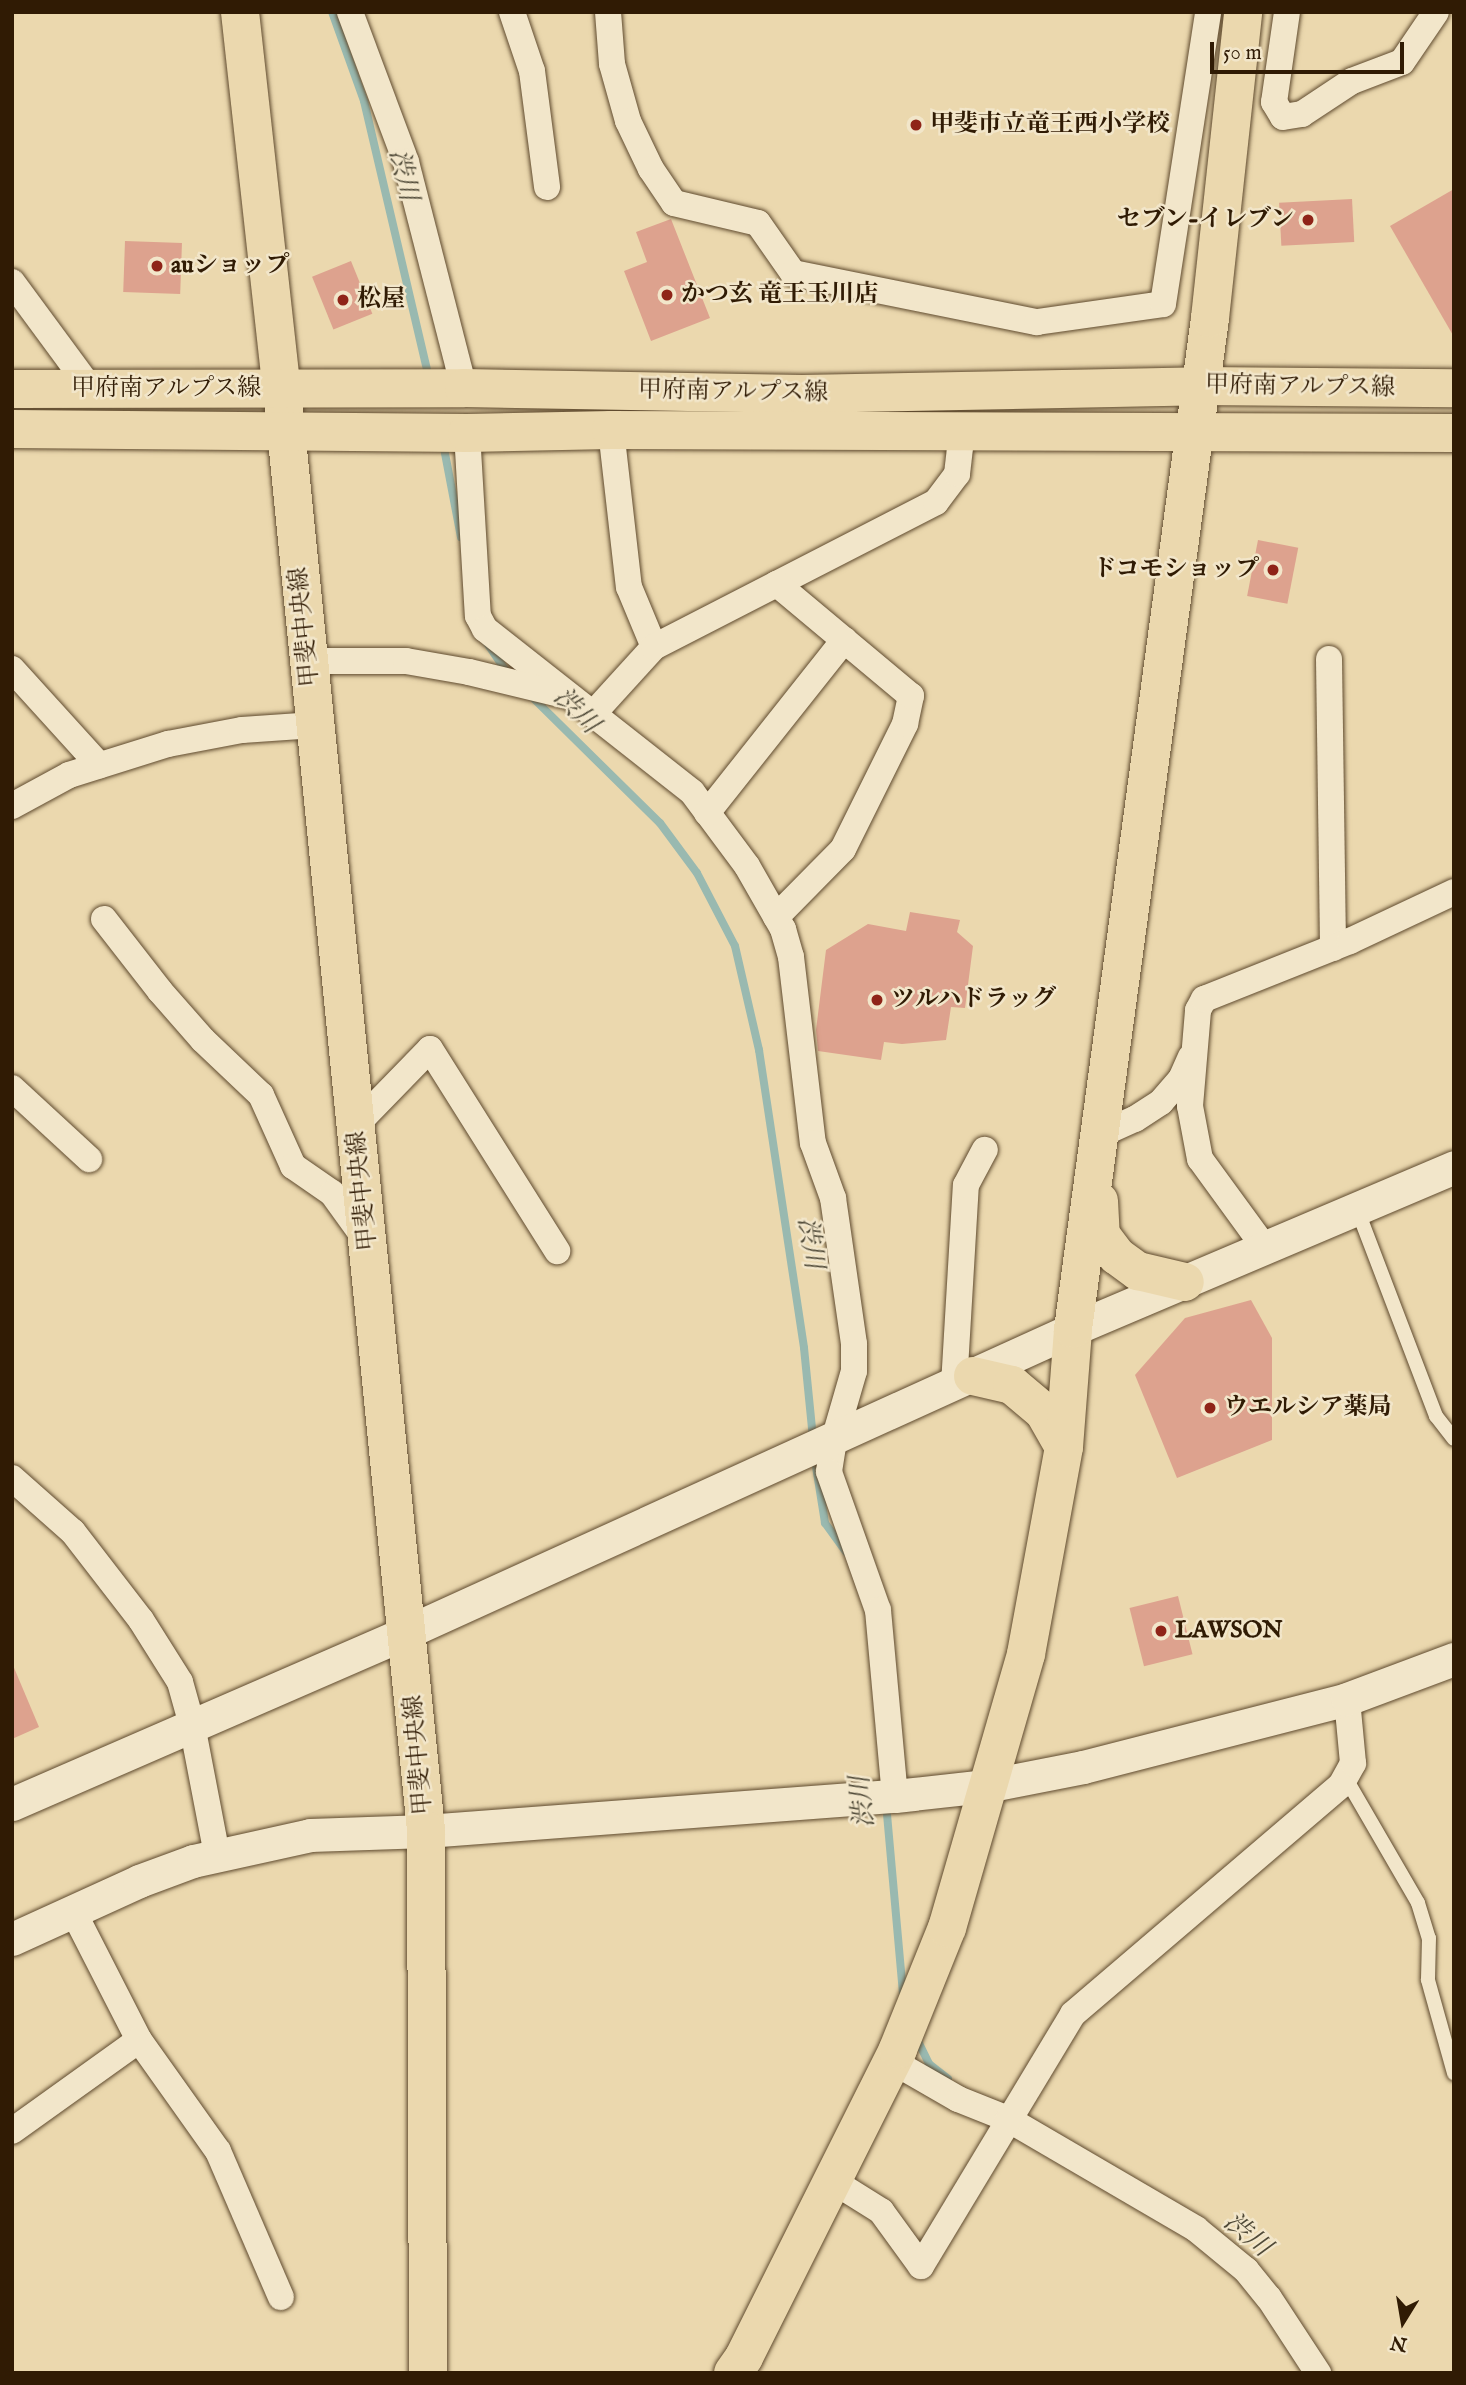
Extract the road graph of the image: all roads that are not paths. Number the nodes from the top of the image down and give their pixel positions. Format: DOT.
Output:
graph roads {
  1 [pos="240,12"];
  2 [pos="350,12"];
  3 [pos="512,12"];
  4 [pos="608,12"];
  5 [pos="1208,12"];
  6 [pos="1243,12"];
  7 [pos="1287,12"];
  8 [pos="1436,12"];
  9 [pos="547,187"];
  10 [pos="12,282"];
  11 [pos="1201,386"];
  12 [pos="464,388"];
  13 [pos="1454,388"];
  14 [pos="12,389"];
  15 [pos="91,389"];
  16 [pos="282,390"];
  17 [pos="12,429"];
  18 [pos="611,430"];
  19 [pos="285,431"];
  20 [pos="962,431"];
  21 [pos="467,433"];
  22 [pos="1194,433"];
  23 [pos="1454,433"];
  24 [pos="778,584"];
  25 [pos="844,640"];
  26 [pos="654,647"];
  27 [pos="1329,659"];
  28 [pos="308,662"];
  29 [pos="12,669"];
  30 [pos="572,697"];
  31 [pos="593,714"];
  32 [pos="315,725"];
  33 [pos="99,765"];
  34 [pos="12,806"];
  35 [pos="707,813"];
  36 [pos="1454,892"];
  37 [pos="776,917"];
  38 [pos="104,919"];
  39 [pos="1333,948"];
  40 [pos="1194,1049"];
  41 [pos="12,1088"];
  42 [pos="356,1125"];
  43 [pos="1099,1149"];
  44 [pos="985,1150"];
  45 [pos="89,1159"];
  46 [pos="1454,1167"];
  47 [pos="1357,1209"];
  48 [pos="369,1244"];
  49 [pos="1265,1248"];
  50 [pos="556,1251"];
  51 [pos="1185,1282"];
  52 [pos="1073,1329"];
  53 [pos="964,1380"];
  54 [pos="834,1440"];
  55 [pos="1454,1440"];
  56 [pos="1064,1447"];
  57 [pos="12,1478"];
  58 [pos="407,1632"];
  59 [pos="1454,1659"];
  60 [pos="1348,1699"];
  61 [pos="192,1725"];
  62 [pos="1345,1777"];
  63 [pos="986,1786"];
  64 [pos="895,1796"];
  65 [pos="12,1804"];
  66 [pos="426,1831"];
  67 [pos="217,1855"];
  68 [pos="72,1911"];
  69 [pos="12,1939"];
  70 [pos="139,2040"];
  71 [pos="892,2061"];
  72 [pos="1454,2073"];
  73 [pos="1008,2119"];
  74 [pos="12,2131"];
  75 [pos="833,2181"];
  76 [pos="281,2297"];
  77 [pos="428,2373"];
  78 [pos="733,2373"];
  79 [pos="1318,2373"];
  1 -- 16 [label="main road, 甲斐中央線"];
  2 -- 12 [label="street"];
  3 -- 9 [label="street"];
  4 -- 5 [label="street"];
  6 -- 11 [label="main road"];
  7 -- 8 [label="street"];
  10 -- 15 [label="street"];
  11 -- 12 [label="main road, 甲府南アルプス線"];
  11 -- 13 [label="main road, 甲府南アルプス線"];
  11 -- 22 [label="main road"];
  12 -- 16 [label="main road, 甲府南アルプス線"];
  14 -- 15 [label="main road, 甲府南アルプス線"];
  15 -- 16 [label="main road, 甲府南アルプス線"];
  16 -- 19 [label="main road, 甲斐中央線"];
  17 -- 19 [label="main road, 甲府南アルプス線"];
  18 -- 20 [label="main road, 甲府南アルプス線"];
  18 -- 21 [label="main road, 甲府南アルプス線"];
  18 -- 26 [label="street"];
  19 -- 21 [label="main road, 甲府南アルプス線"];
  19 -- 28 [label="main road, 甲斐中央線"];
  20 -- 22 [label="main road, 甲府南アルプス線"];
  20 -- 24 [label="street"];
  21 -- 30 [label="street"];
  22 -- 23 [label="main road, 甲府南アルプス線"];
  22 -- 43 [label="main road"];
  24 -- 25 [label="street"];
  24 -- 26 [label="street"];
  25 -- 35 [label="street"];
  25 -- 37 [label="street"];
  26 -- 31 [label="street"];
  27 -- 39 [label="street"];
  28 -- 30 [label="street"];
  28 -- 32 [label="main road, 甲斐中央線"];
  29 -- 33 [label="street"];
  30 -- 31 [label="street"];
  31 -- 35 [label="street"];
  32 -- 33 [label="street"];
  32 -- 42 [label="main road, 甲斐中央線"];
  33 -- 34 [label="street"];
  35 -- 37 [label="street"];
  36 -- 39 [label="street"];
  37 -- 54 [label="street"];
  38 -- 48 [label="street"];
  39 -- 40 [label="street"];
  40 -- 43 [label="street"];
  40 -- 49 [label="street"];
  41 -- 45 [label="street"];
  42 -- 48 [label="main road, 甲斐中央線"];
  42 -- 50 [label="street"];
  43 -- 51 [label="main road"];
  43 -- 52 [label="main road"];
  44 -- 53 [label="street"];
  46 -- 47 [label="street"];
  47 -- 49 [label="street"];
  47 -- 55 [label="lane"];
  48 -- 58 [label="main road, 甲斐中央線"];
  49 -- 51 [label="street"];
  51 -- 52 [label="street"];
  52 -- 53 [label="street"];
  52 -- 56 [label="main road"];
  53 -- 54 [label="street"];
  53 -- 56 [label="main road"];
  54 -- 58 [label="street"];
  54 -- 64 [label="street"];
  56 -- 63 [label="main road"];
  57 -- 61 [label="street"];
  58 -- 61 [label="street"];
  58 -- 66 [label="main road, 甲斐中央線"];
  59 -- 60 [label="street"];
  60 -- 62 [label="street"];
  60 -- 63 [label="street"];
  61 -- 65 [label="street"];
  61 -- 67 [label="street"];
  62 -- 72 [label="lane"];
  62 -- 73 [label="street"];
  63 -- 64 [label="street"];
  63 -- 71 [label="main road"];
  64 -- 66 [label="street"];
  66 -- 67 [label="street"];
  66 -- 77 [label="main road, 甲斐中央線"];
  67 -- 68 [label="street"];
  68 -- 69 [label="street"];
  68 -- 70 [label="street"];
  70 -- 74 [label="street"];
  70 -- 76 [label="street"];
  71 -- 73 [label="street"];
  71 -- 75 [label="main road"];
  73 -- 75 [label="street"];
  73 -- 79 [label="street"];
  75 -- 78 [label="main road"];
}
